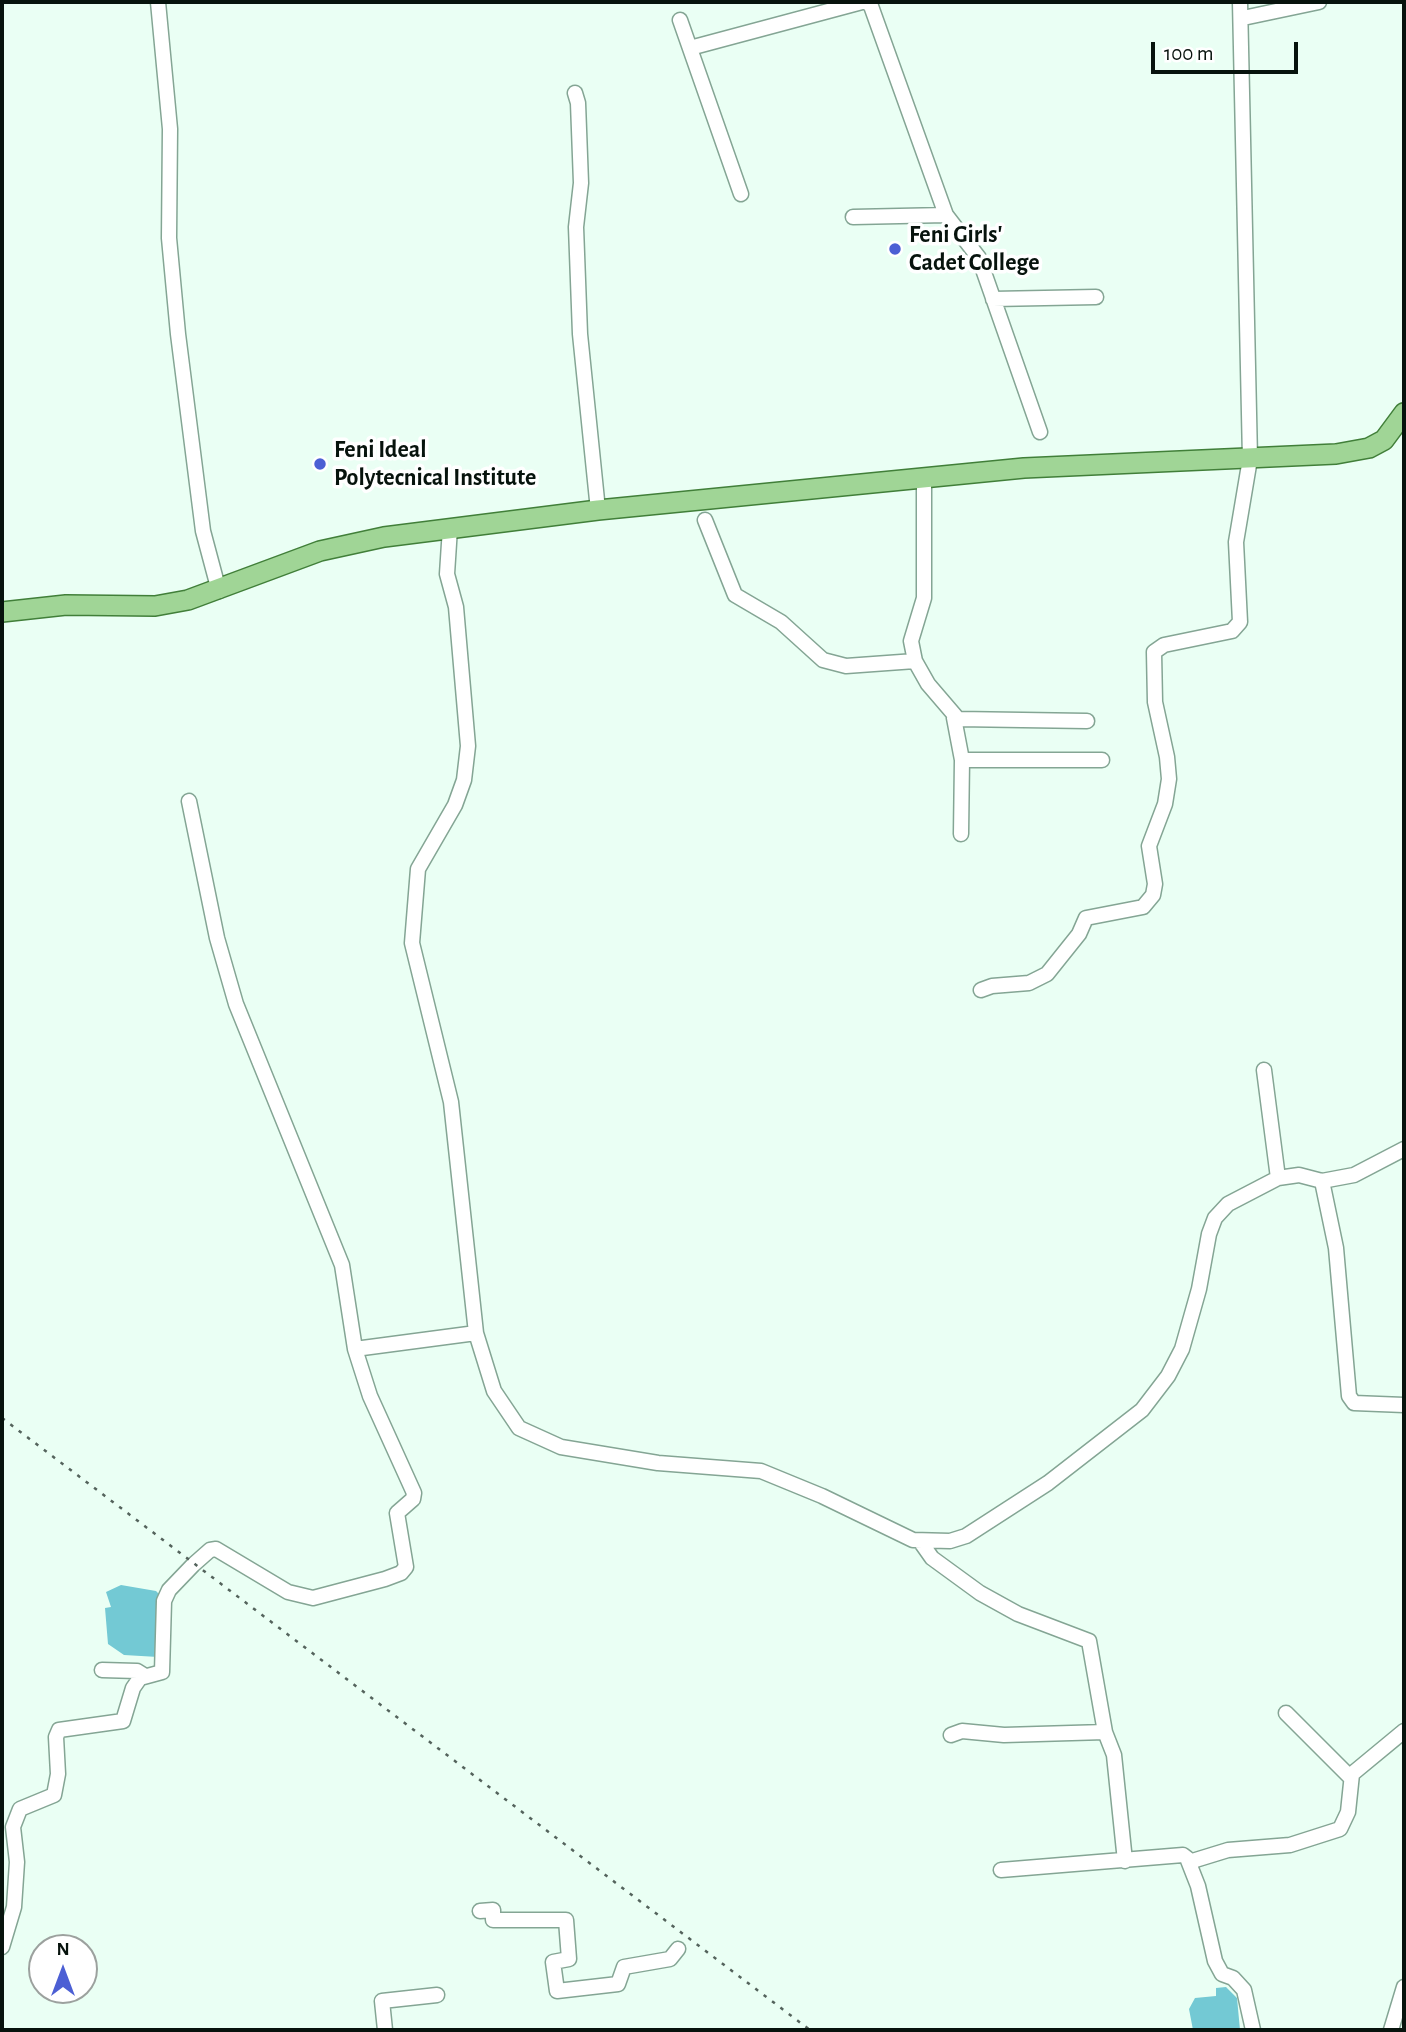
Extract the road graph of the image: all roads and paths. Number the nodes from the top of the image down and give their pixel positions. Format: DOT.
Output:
graph roads {
  1 [pos="158,2"];
  2 [pos="862,2"];
  3 [pos="867,2"];
  4 [pos="1240,2"];
  5 [pos="1319,2"];
  6 [pos="1243,18"];
  7 [pos="680,20"];
  8 [pos="690,48"];
  9 [pos="575,93"];
  10 [pos="741,194"];
  11 [pos="946,215"];
  12 [pos="853,217"];
  13 [pos="1096,297"];
  14 [pos="993,299"];
  15 [pos="1404,413"];
  16 [pos="1040,432"];
  17 [pos="1399,433"];
  18 [pos="1250,459"];
  19 [pos="924,478"];
  20 [pos="598,510"];
  21 [pos="705,520"];
  22 [pos="450,528"];
  23 [pos="219,591"];
  24 [pos="2,612"];
  25 [pos="915,661"];
  26 [pos="954,718"];
  27 [pos="1087,721"];
  28 [pos="961,760"];
  29 [pos="1102,760"];
  30 [pos="190,801"];
  31 [pos="961,834"];
  32 [pos="981,990"];
  33 [pos="1264,1070"];
  34 [pos="1404,1149"];
  35 [pos="1278,1178"];
  36 [pos="1322,1181"];
  37 [pos="476,1333"];
  38 [pos="355,1349"];
  39 [pos="1404,1405"];
  40 [pos="920,1541"];
  41 [pos="102,1670"];
  42 [pos="145,1676"];
  43 [pos="1286,1713"];
  44 [pos="1404,1731"];
  45 [pos="1105,1732"];
  46 [pos="951,1735"];
  47 [pos="1351,1778"];
  48 [pos="1125,1861"];
  49 [pos="1189,1862"];
  50 [pos="1001,1870"];
  51 [pos="480,1911"];
  52 [pos="2,1947"];
  53 [pos="678,1949"];
  54 [pos="1404,1987"];
  55 [pos="438,1995"];
  56 [pos="385,2030"];
  57 [pos="1252,2030"];
  58 [pos="1391,2030"];
  1 -- 23 [label="street"];
  2 -- 8 [label="street"];
  3 -- 11 [label="street"];
  4 -- 6 [label="street"];
  5 -- 6 [label="street"];
  6 -- 18 [label="street"];
  7 -- 8 [label="street"];
  8 -- 10 [label="street"];
  9 -- 20 [label="street"];
  11 -- 12 [label="street"];
  11 -- 14 [label="street"];
  13 -- 14 [label="street"];
  14 -- 16 [label="street"];
  15 -- 17 [label="main road"];
  17 -- 18 [label="main road"];
  18 -- 19 [label="main road"];
  18 -- 32 [label="street"];
  19 -- 20 [label="main road"];
  19 -- 25 [label="street"];
  20 -- 22 [label="main road"];
  21 -- 25 [label="street"];
  22 -- 23 [label="main road"];
  22 -- 37 [label="street"];
  23 -- 24 [label="main road"];
  25 -- 26 [label="street"];
  26 -- 27 [label="street"];
  26 -- 28 [label="street"];
  28 -- 29 [label="street"];
  28 -- 31 [label="street"];
  30 -- 38 [label="street"];
  33 -- 35 [label="street"];
  34 -- 36 [label="street"];
  35 -- 36 [label="street"];
  35 -- 40 [label="street"];
  36 -- 39 [label="street"];
  37 -- 38 [label="street"];
  37 -- 40 [label="street"];
  38 -- 42 [label="street"];
  40 -- 45 [label="street"];
  41 -- 42 [label="street"];
  42 -- 52 [label="street"];
  43 -- 47 [label="street"];
  44 -- 47 [label="street"];
  45 -- 46 [label="street"];
  45 -- 48 [label="street"];
  47 -- 49 [label="street"];
  48 -- 49 [label="street"];
  48 -- 50 [label="street"];
  49 -- 57 [label="street"];
  51 -- 53 [label="street"];
  54 -- 58 [label="street"];
  55 -- 56 [label="street"];
}
